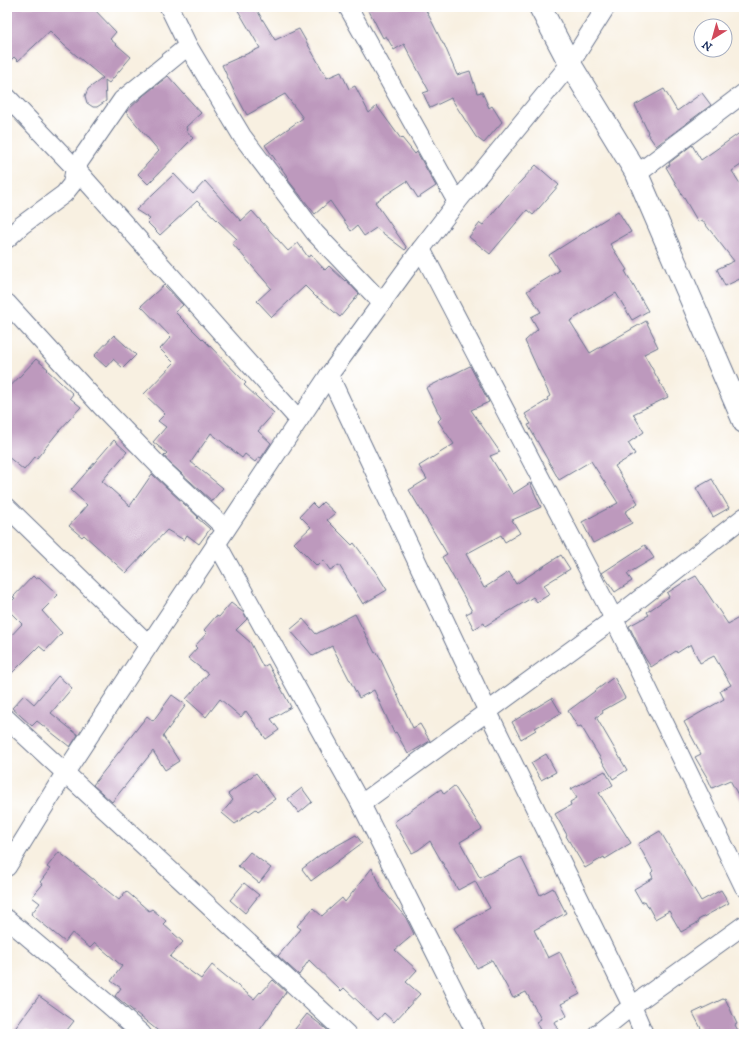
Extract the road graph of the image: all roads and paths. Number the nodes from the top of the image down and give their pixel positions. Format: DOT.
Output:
graph roads {
  1 [pos="169,7"];
  2 [pos="348,7"];
  3 [pos="540,7"];
  4 [pos="606,7"];
  5 [pos="188,46"];
  6 [pos="570,64"];
  7 [pos="744,93"];
  8 [pos="7,97"];
  9 [pos="75,168"];
  10 [pos="637,174"];
  11 [pos="457,202"];
  12 [pos="7,239"];
  13 [pos="421,249"];
  14 [pos="7,303"];
  15 [pos="382,303"];
  16 [pos="329,375"];
  17 [pos="299,420"];
  18 [pos="744,422"];
  19 [pos="7,507"];
  20 [pos="744,517"];
  21 [pos="221,536"];
  22 [pos="614,619"];
  23 [pos="149,645"];
  24 [pos="488,712"];
  25 [pos="7,719"];
  26 [pos="65,773"];
  27 [pos="361,804"];
  28 [pos="7,867"];
  29 [pos="744,887"];
  30 [pos="7,919"];
  31 [pos="744,925"];
  32 [pos="632,1006"];
  33 [pos="142,1034"];
  34 [pos="347,1034"];
  35 [pos="476,1034"];
  36 [pos="597,1034"];
  37 [pos="644,1034"];
  1 -- 5 [label="street"];
  2 -- 11 [label="street"];
  3 -- 6 [label="main road"];
  4 -- 6 [label="street"];
  5 -- 9 [label="street"];
  5 -- 15 [label="street"];
  6 -- 10 [label="main road"];
  6 -- 11 [label="street"];
  7 -- 10 [label="street"];
  8 -- 9 [label="street"];
  9 -- 12 [label="street"];
  9 -- 17 [label="street"];
  10 -- 18 [label="main road"];
  11 -- 13 [label="street"];
  13 -- 15 [label="street"];
  13 -- 22 [label="street"];
  14 -- 21 [label="street"];
  15 -- 16 [label="street"];
  16 -- 17 [label="street"];
  16 -- 24 [label="street"];
  17 -- 21 [label="street"];
  19 -- 23 [label="street"];
  20 -- 22 [label="street"];
  21 -- 23 [label="street"];
  21 -- 27 [label="street"];
  22 -- 24 [label="street"];
  22 -- 29 [label="street"];
  23 -- 26 [label="street"];
  24 -- 27 [label="street"];
  24 -- 32 [label="street"];
  25 -- 26 [label="street"];
  26 -- 28 [label="street"];
  26 -- 34 [label="street"];
  27 -- 35 [label="street"];
  30 -- 33 [label="street"];
  31 -- 32 [label="street"];
  32 -- 36 [label="street"];
  32 -- 37 [label="street"];
}
